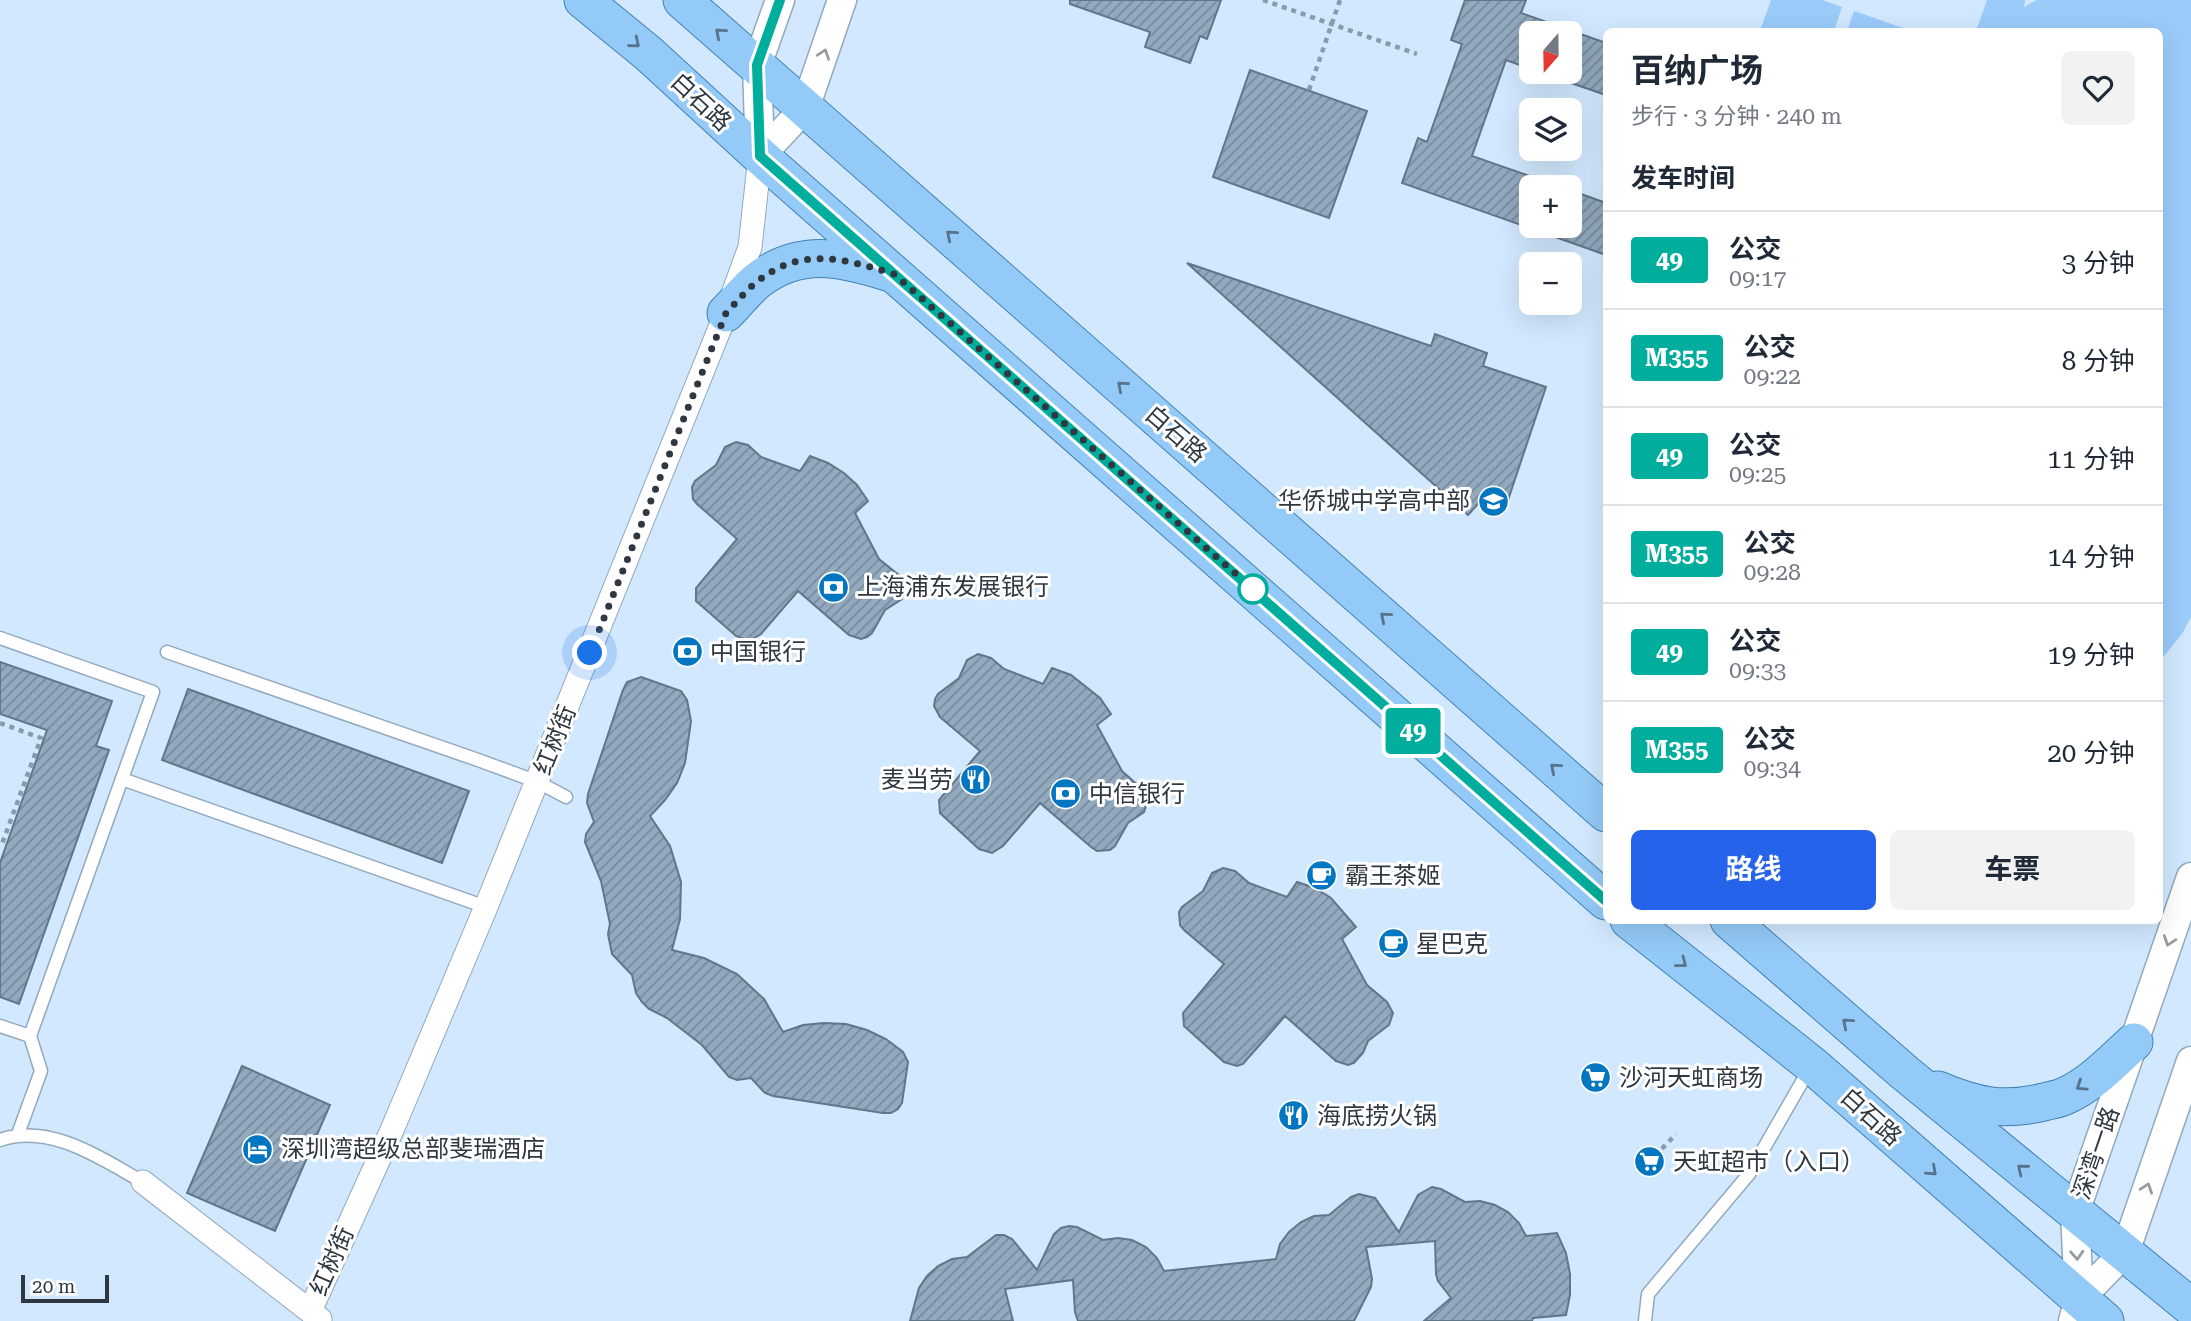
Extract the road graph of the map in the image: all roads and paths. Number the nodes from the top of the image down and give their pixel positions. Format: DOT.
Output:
graph roads {
  1 [pos="583,0"];
  2 [pos="682,0"];
  3 [pos="780,0"];
  4 [pos="842,0"];
  5 [pos="1263,0"];
  6 [pos="1340,0"];
  7 [pos="1332,24"];
  8 [pos="1417,54"];
  9 [pos="757,65"];
  10 [pos="1309,90"];
  11 [pos="805,108"];
  12 [pos="760,156"];
  13 [pos="894,274"];
  14 [pos="726,313"];
  15 [pos="0,638"];
  16 [pos="167,652"];
  17 [pos="0,723"];
  18 [pos="122,779"];
  19 [pos="538,782"];
  20 [pos="566,797"];
  21 [pos="1603,810"];
  22 [pos="2,844"];
  23 [pos="2191,877"];
  24 [pos="1603,898"];
  25 [pos="486,907"];
  26 [pos="1634,924"];
  27 [pos="1734,924"];
  28 [pos="0,1026"];
  29 [pos="30,1037"];
  30 [pos="2134,1042"];
  31 [pos="2191,1061"];
  32 [pos="1812,1065"];
  33 [pos="1905,1073"];
  34 [pos="18,1134"];
  35 [pos="1676,1134"];
  36 [pos="0,1140"];
  37 [pos="1655,1156"];
  38 [pos="143,1182"];
  39 [pos="2075,1212"];
  40 [pos="2125,1252"];
  41 [pos="2191,1307"];
  42 [pos="2086,1314"];
  43 [pos="316,1316"];
  44 [pos="1645,1321"];
  1 -- 12 [label="main road, 白石路, one-way"];
  9 -- 2 [label="main road, 白石路, one-way"];
  3 -- 9 [label="street"];
  11 -- 4 [label="street, one-way"];
  5 -- 7 [label="path"];
  6 -- 7 [label="path"];
  7 -- 8 [label="path"];
  7 -- 10 [label="path"];
  9 -- 11 [label="main road, 白石路"];
  9 -- 12 [label="street"];
  11 -- 12 [label="street"];
  21 -- 11 [label="main road, 白石路, one-way"];
  12 -- 13 [label="main road, 白石路"];
  12 -- 14 [label="street, 红树街"];
  13 -- 14 [label="main road"];
  13 -- 24 [label="main road, 白石路"];
  14 -- 19 [label="street, 红树街"];
  15 -- 18 [label="lane"];
  16 -- 19 [label="lane"];
  17 -- 22 [label="path"];
  18 -- 25 [label="lane"];
  18 -- 29 [label="lane"];
  19 -- 20 [label="lane"];
  19 -- 25 [label="street, 红树街"];
  23 -- 30 [label="street, 深湾一路, one-way"];
  25 -- 43 [label="street, 红树街"];
  26 -- 32 [label="main road, 白石路, one-way"];
  33 -- 27 [label="main road, one-way"];
  28 -- 29 [label="lane"];
  29 -- 34 [label="lane"];
  30 -- 33 [label="main road, one-way"];
  30 -- 39 [label="street, 深湾一路"];
  40 -- 31 [label="street, one-way"];
  32 -- 42 [label="main road, 白石路, one-way"];
  32 -- 44 [label="lane"];
  39 -- 33 [label="main road, one-way"];
  34 -- 36 [label="lane"];
  34 -- 38 [label="lane"];
  35 -- 37 [label="path"];
  38 -- 43 [label="street, 红树街"];
  39 -- 40 [label="main road"];
  39 -- 42 [label="street, 深湾一路, one-way"];
  40 -- 41 [label="main road"];
  40 -- 42 [label="street"];
}
